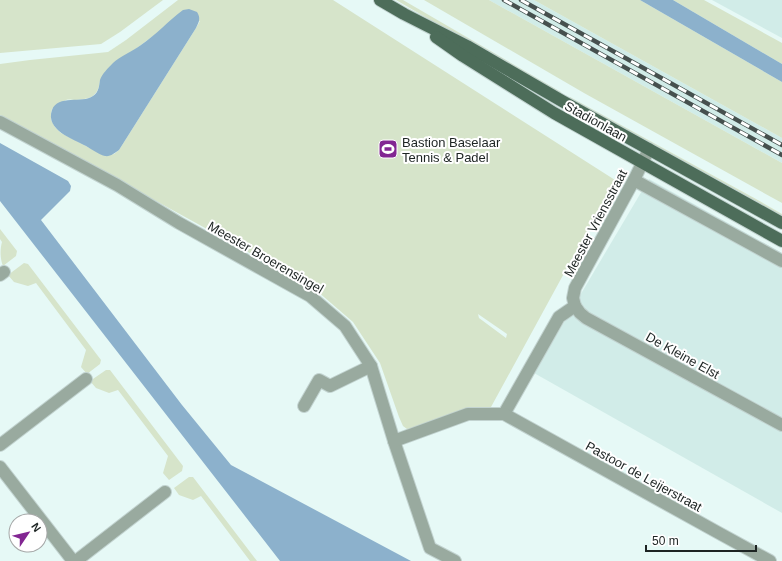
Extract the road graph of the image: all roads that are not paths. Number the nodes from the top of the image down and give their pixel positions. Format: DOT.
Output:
graph roads {
  1 [pos="380,0"];
  2 [pos="404,14"];
  3 [pos="0,122"];
  4 [pos="649,149"];
  5 [pos="642,163"];
  6 [pos="634,180"];
  7 [pos="782,222"];
  8 [pos="782,241"];
  9 [pos="782,261"];
  10 [pos="575,306"];
  11 [pos="371,366"];
  12 [pos="86,379"];
  13 [pos="304,406"];
  14 [pos="504,414"];
  15 [pos="782,425"];
  16 [pos="394,441"];
  17 [pos="0,445"];
  18 [pos="0,467"];
  19 [pos="165,492"];
  20 [pos="75,561"];
  21 [pos="455,561"];
  22 [pos="770,561"];
  1 -- 2 [label="main road, Stadionlaan"];
  2 -- 4 [label="main road, Stadionlaan"];
  2 -- 5 [label="main road, Stadionlaan"];
  3 -- 11 [label="street, Meester Broerensingel"];
  4 -- 5 [label="street, Meester Vriensstraat"];
  4 -- 7 [label="main road, Stadionlaan"];
  5 -- 6 [label="street, Meester Vriensstraat"];
  5 -- 8 [label="main road, Stadionlaan"];
  6 -- 9 [label="street"];
  6 -- 10 [label="street, Meester Vriensstraat"];
  10 -- 14 [label="street"];
  10 -- 15 [label="street, De Kleine Elst"];
  11 -- 13 [label="street"];
  11 -- 16 [label="street, Meester Broerensingel"];
  12 -- 17 [label="street"];
  14 -- 16 [label="street"];
  14 -- 22 [label="street, Pastoor de Leijerstraat"];
  16 -- 21 [label="street, Meester Broerensingel"];
  18 -- 20 [label="street"];
  19 -- 20 [label="street"];
}
